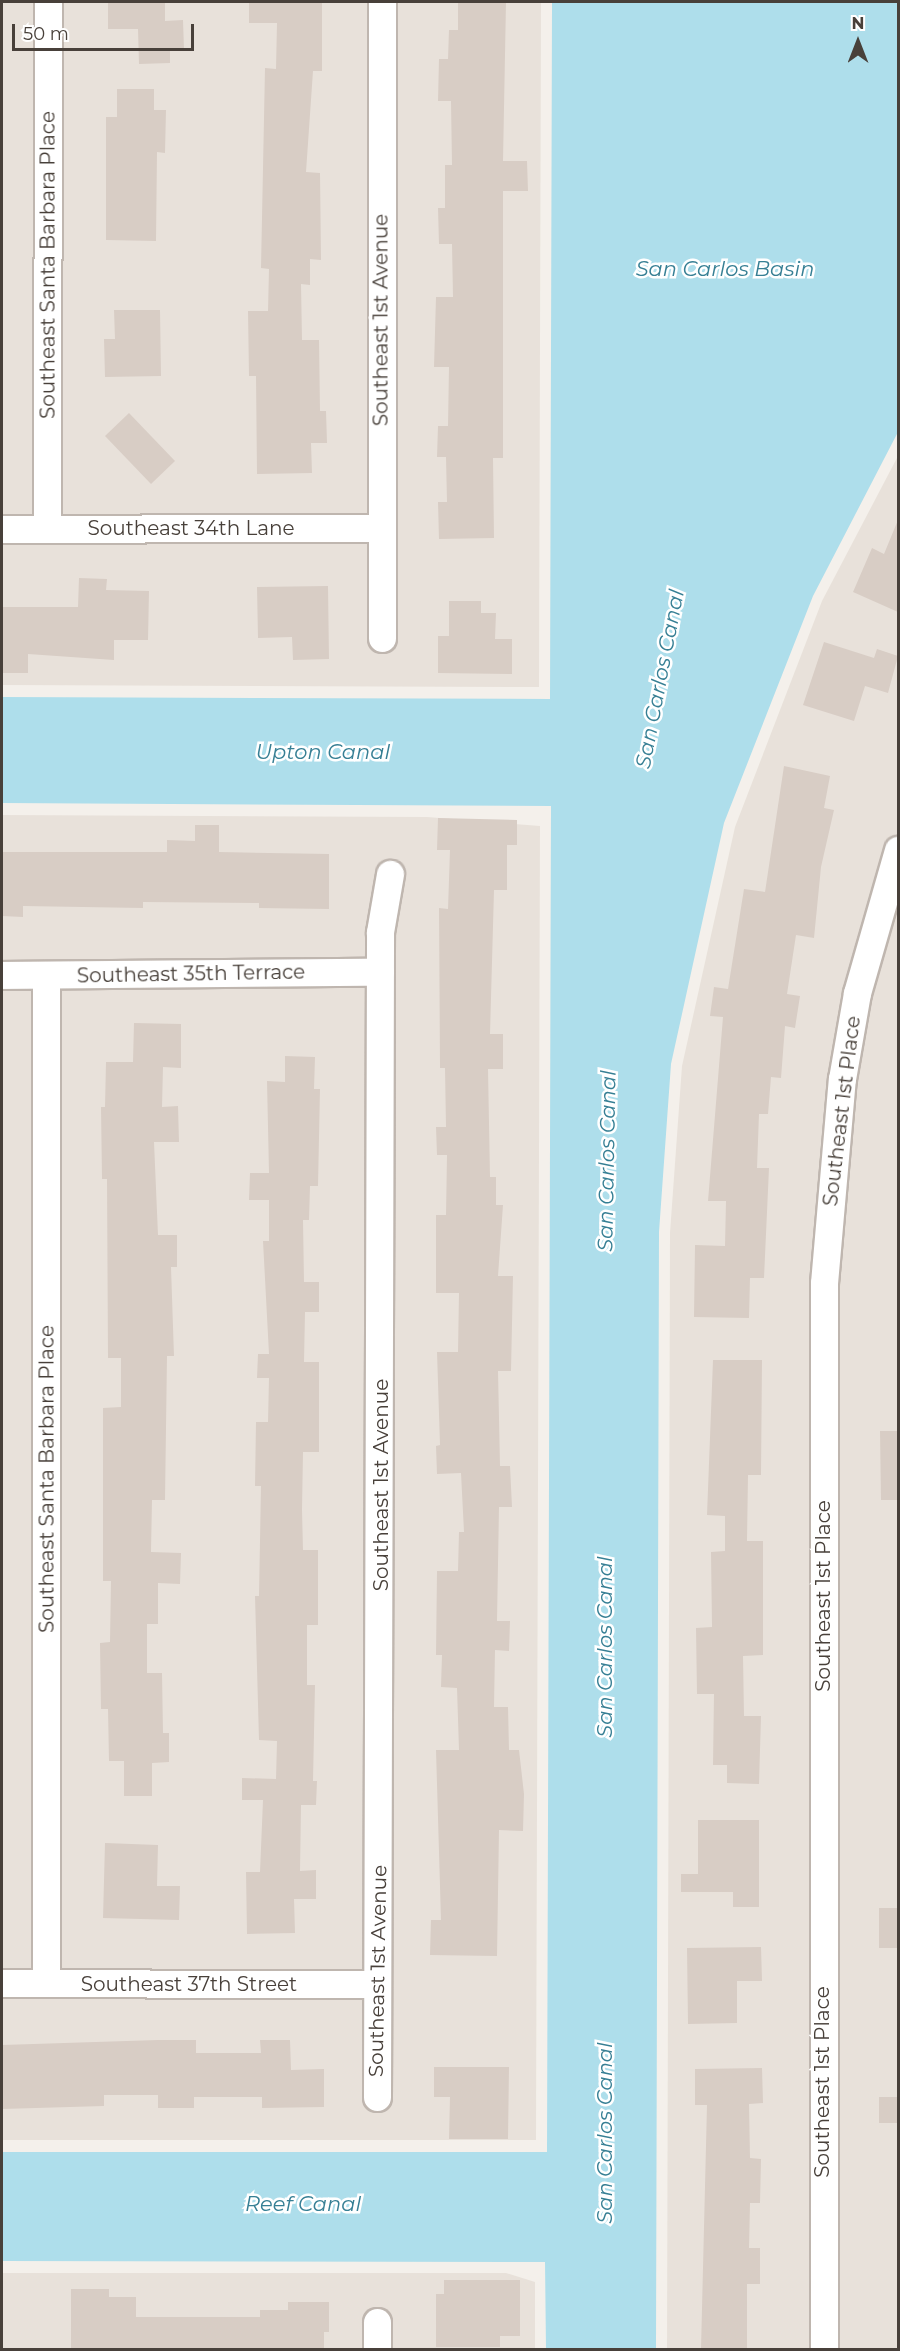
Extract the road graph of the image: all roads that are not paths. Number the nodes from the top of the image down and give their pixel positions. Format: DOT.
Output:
graph roads {
  1 [pos="48,2"];
  2 [pos="382,2"];
  3 [pos="47,528"];
  4 [pos="380,528"];
  5 [pos="2,529"];
  6 [pos="382,638"];
  7 [pos="898,850"];
  8 [pos="390,874"];
  9 [pos="380,972"];
  10 [pos="2,975"];
  11 [pos="46,976"];
  12 [pos="2,1983"];
  13 [pos="46,1983"];
  14 [pos="377,1984"];
  15 [pos="377,2097"];
  16 [pos="377,2322"];
  17 [pos="377,2349"];
  18 [pos="824,2349"];
  1 -- 3 [label="street, Southeast Santa Barbara Place"];
  2 -- 4 [label="street, Southeast 1st Avenue"];
  3 -- 4 [label="street, Southeast 34th Lane"];
  3 -- 5 [label="street, Southeast 34th Lane"];
  4 -- 6 [label="street, Southeast 1st Avenue"];
  7 -- 18 [label="street, Southeast 1st Place"];
  8 -- 9 [label="street, Southeast 1st Avenue"];
  9 -- 11 [label="street, Southeast 35th Terrace"];
  9 -- 14 [label="street, Southeast 1st Avenue"];
  10 -- 11 [label="street, Southeast 35th Terrace"];
  11 -- 13 [label="street, Southeast Santa Barbara Place"];
  12 -- 13 [label="street, Southeast 37th Street"];
  13 -- 14 [label="street, Southeast 37th Street"];
  14 -- 15 [label="street, Southeast 1st Avenue"];
  16 -- 17 [label="street"];
}
